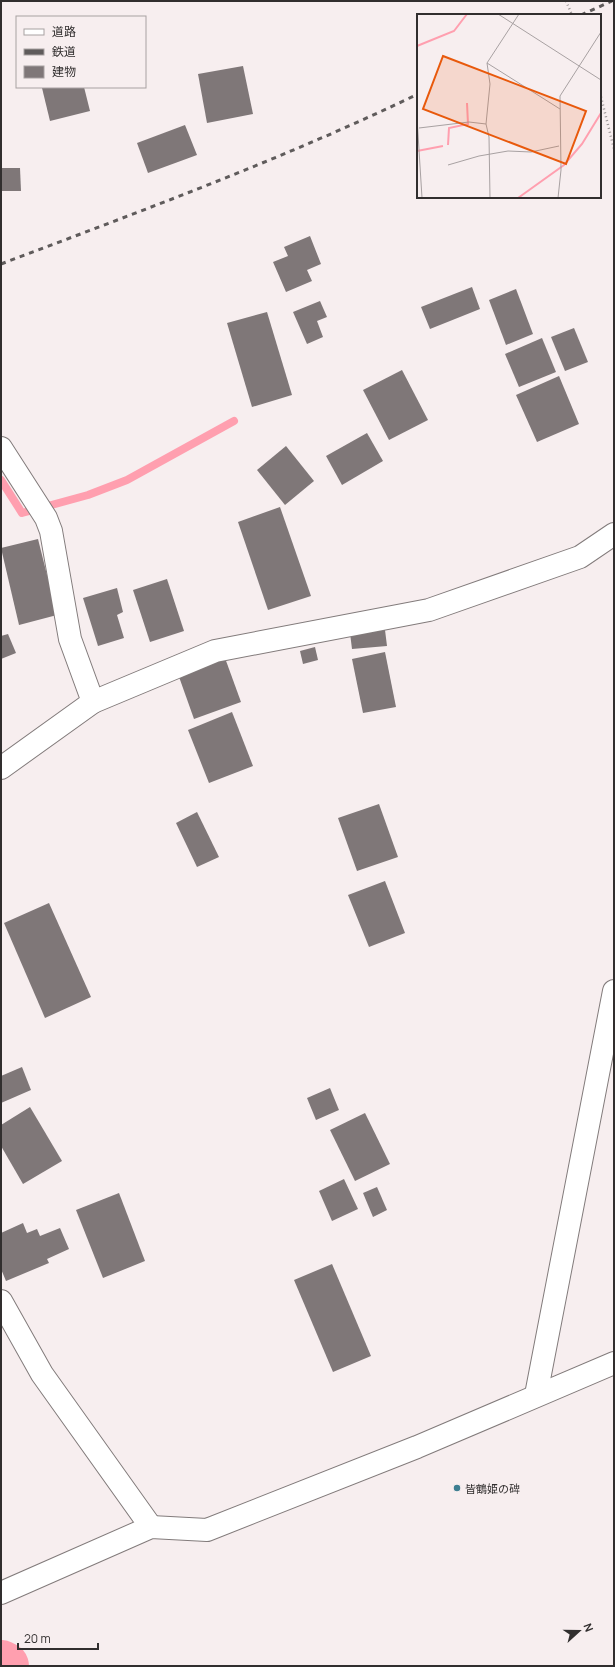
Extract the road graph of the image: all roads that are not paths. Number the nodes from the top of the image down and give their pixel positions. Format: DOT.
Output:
graph roads {
  1 [pos="1,448"];
  2 [pos="614,534"];
  3 [pos="93,702"];
  4 [pos="1,768"];
  5 [pos="614,991"];
  6 [pos="1,1301"];
  7 [pos="614,1363"];
  8 [pos="536,1395"];
  9 [pos="151,1527"];
  10 [pos="1,1592"];
  1 -- 3 [label="street"];
  2 -- 3 [label="street"];
  3 -- 4 [label="street"];
  5 -- 8 [label="street"];
  6 -- 9 [label="street"];
  7 -- 8 [label="street"];
  8 -- 9 [label="street"];
  9 -- 10 [label="street"];
}
